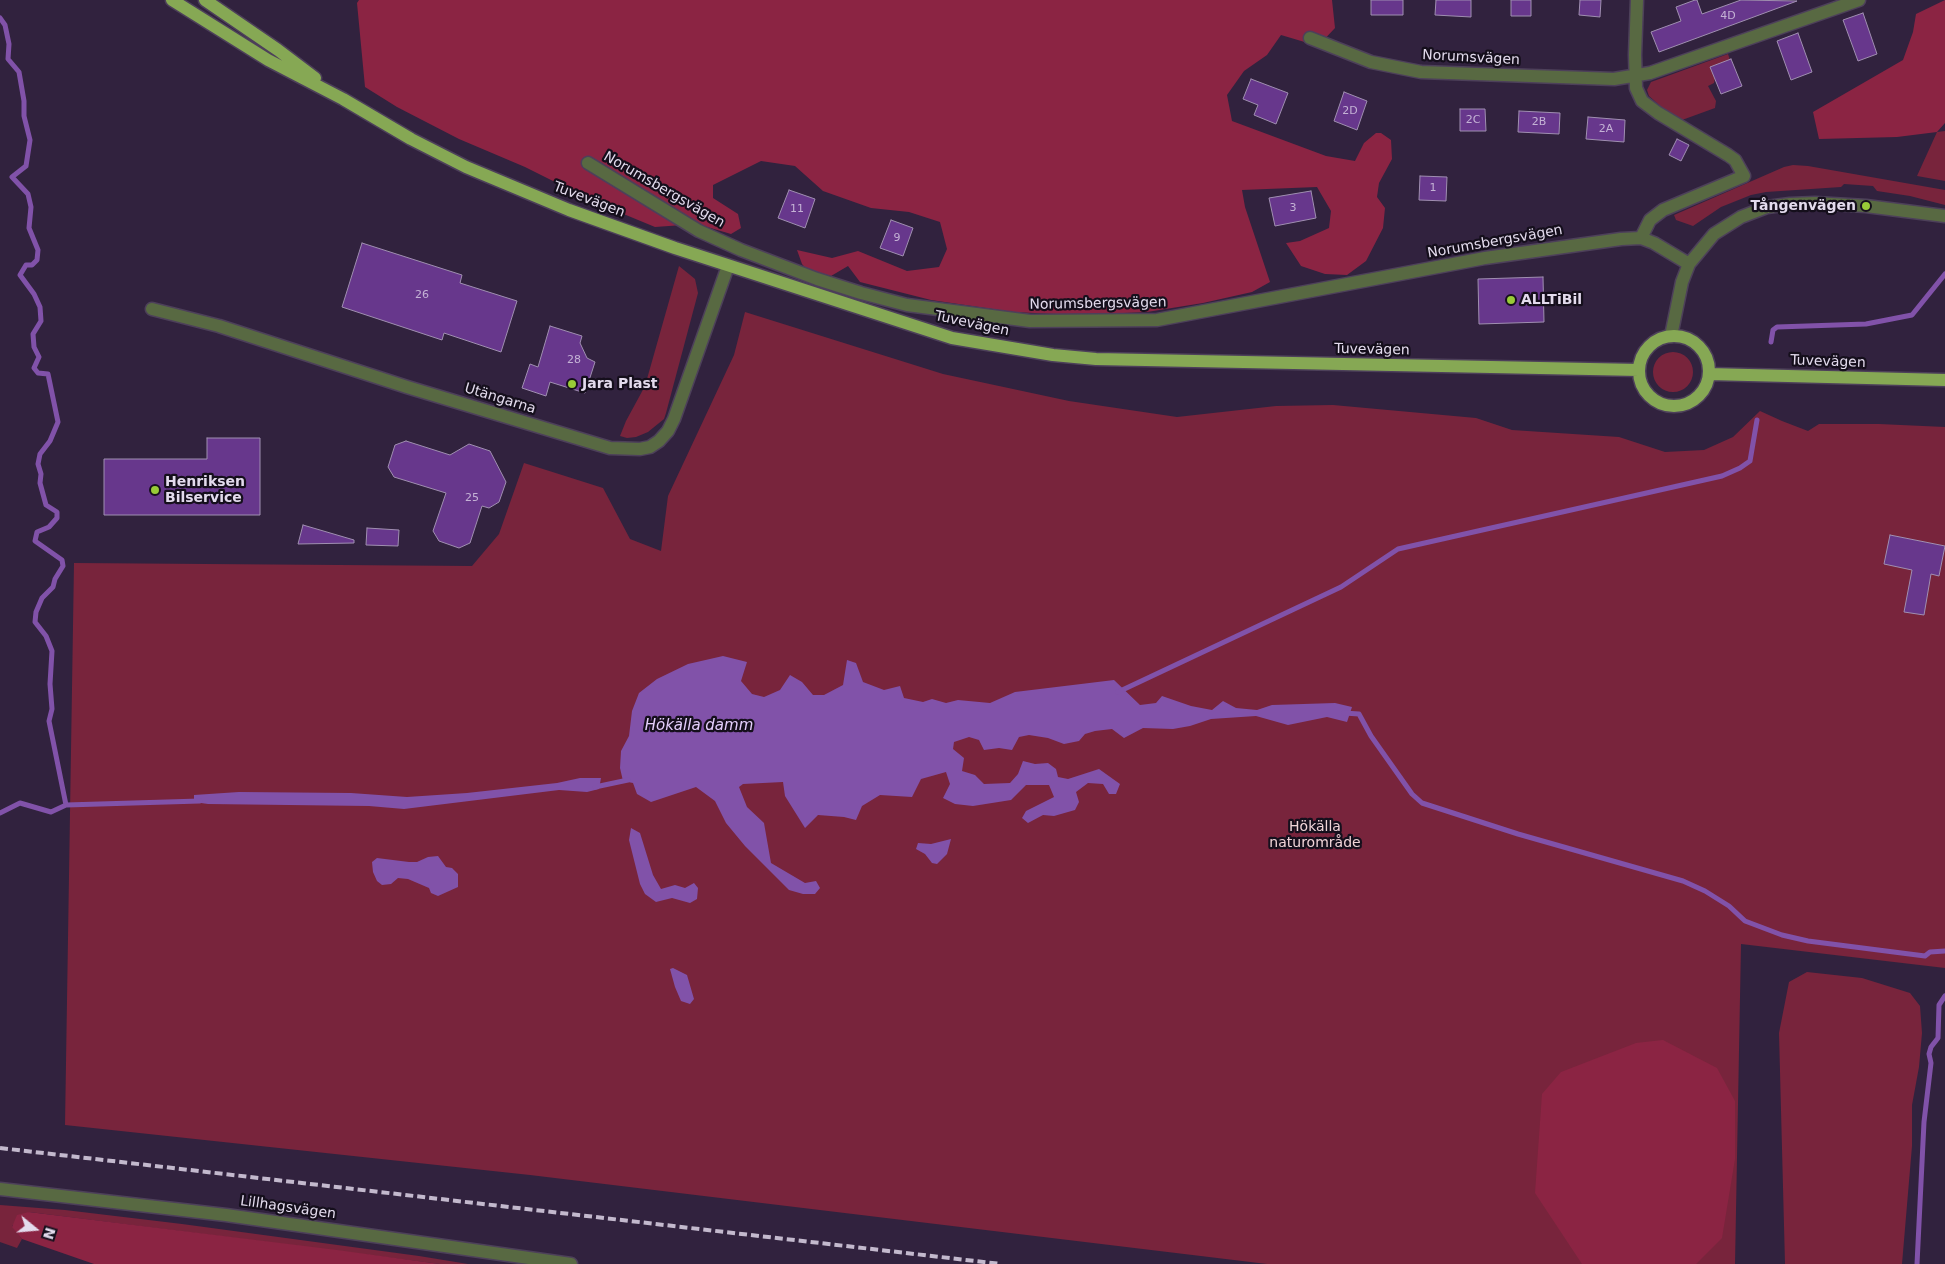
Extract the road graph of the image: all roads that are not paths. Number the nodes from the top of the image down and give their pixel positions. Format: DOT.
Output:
graph roads {
  1 [pos="172,0"];
  2 [pos="205,0"];
  3 [pos="1637,0"];
  4 [pos="1859,0"];
  5 [pos="1310,38"];
  6 [pos="1636,77"];
  7 [pos="343,99"];
  8 [pos="588,163"];
  9 [pos="1945,216"];
  10 [pos="1641,238"];
  11 [pos="1689,264"];
  12 [pos="728,266"];
  13 [pos="152,309"];
  14 [pos="1672,336"];
  15 [pos="1639,370"];
  16 [pos="1710,374"];
  17 [pos="1945,380"];
  18 [pos="0,1189"];
  19 [pos="523,1260"];
  20 [pos="572,1264"];
  1 -- 7 [label="main road, Tuvevägen"];
  2 -- 7 [label="main road, Tuvevägen"];
  3 -- 6 [label="street"];
  4 -- 6 [label="street"];
  5 -- 6 [label="street, Norumsvägen"];
  6 -- 10 [label="street"];
  7 -- 12 [label="main road, Tuvevägen"];
  8 -- 10 [label="street, Norumsbergsvägen"];
  9 -- 11 [label="street"];
  10 -- 11 [label="street, Norumsbergsvägen"];
  11 -- 14 [label="street"];
  12 -- 13 [label="street, Utängarna"];
  12 -- 15 [label="main road, Tuvevägen"];
  14 -- 15 [label="main road"];
  14 -- 16 [label="main road"];
  15 -- 16 [label="main road"];
  16 -- 17 [label="main road, Tuvevägen"];
  18 -- 19 [label="street, Lillhagsvägen"];
  19 -- 20 [label="street, Lillhagsvägen"];
}
